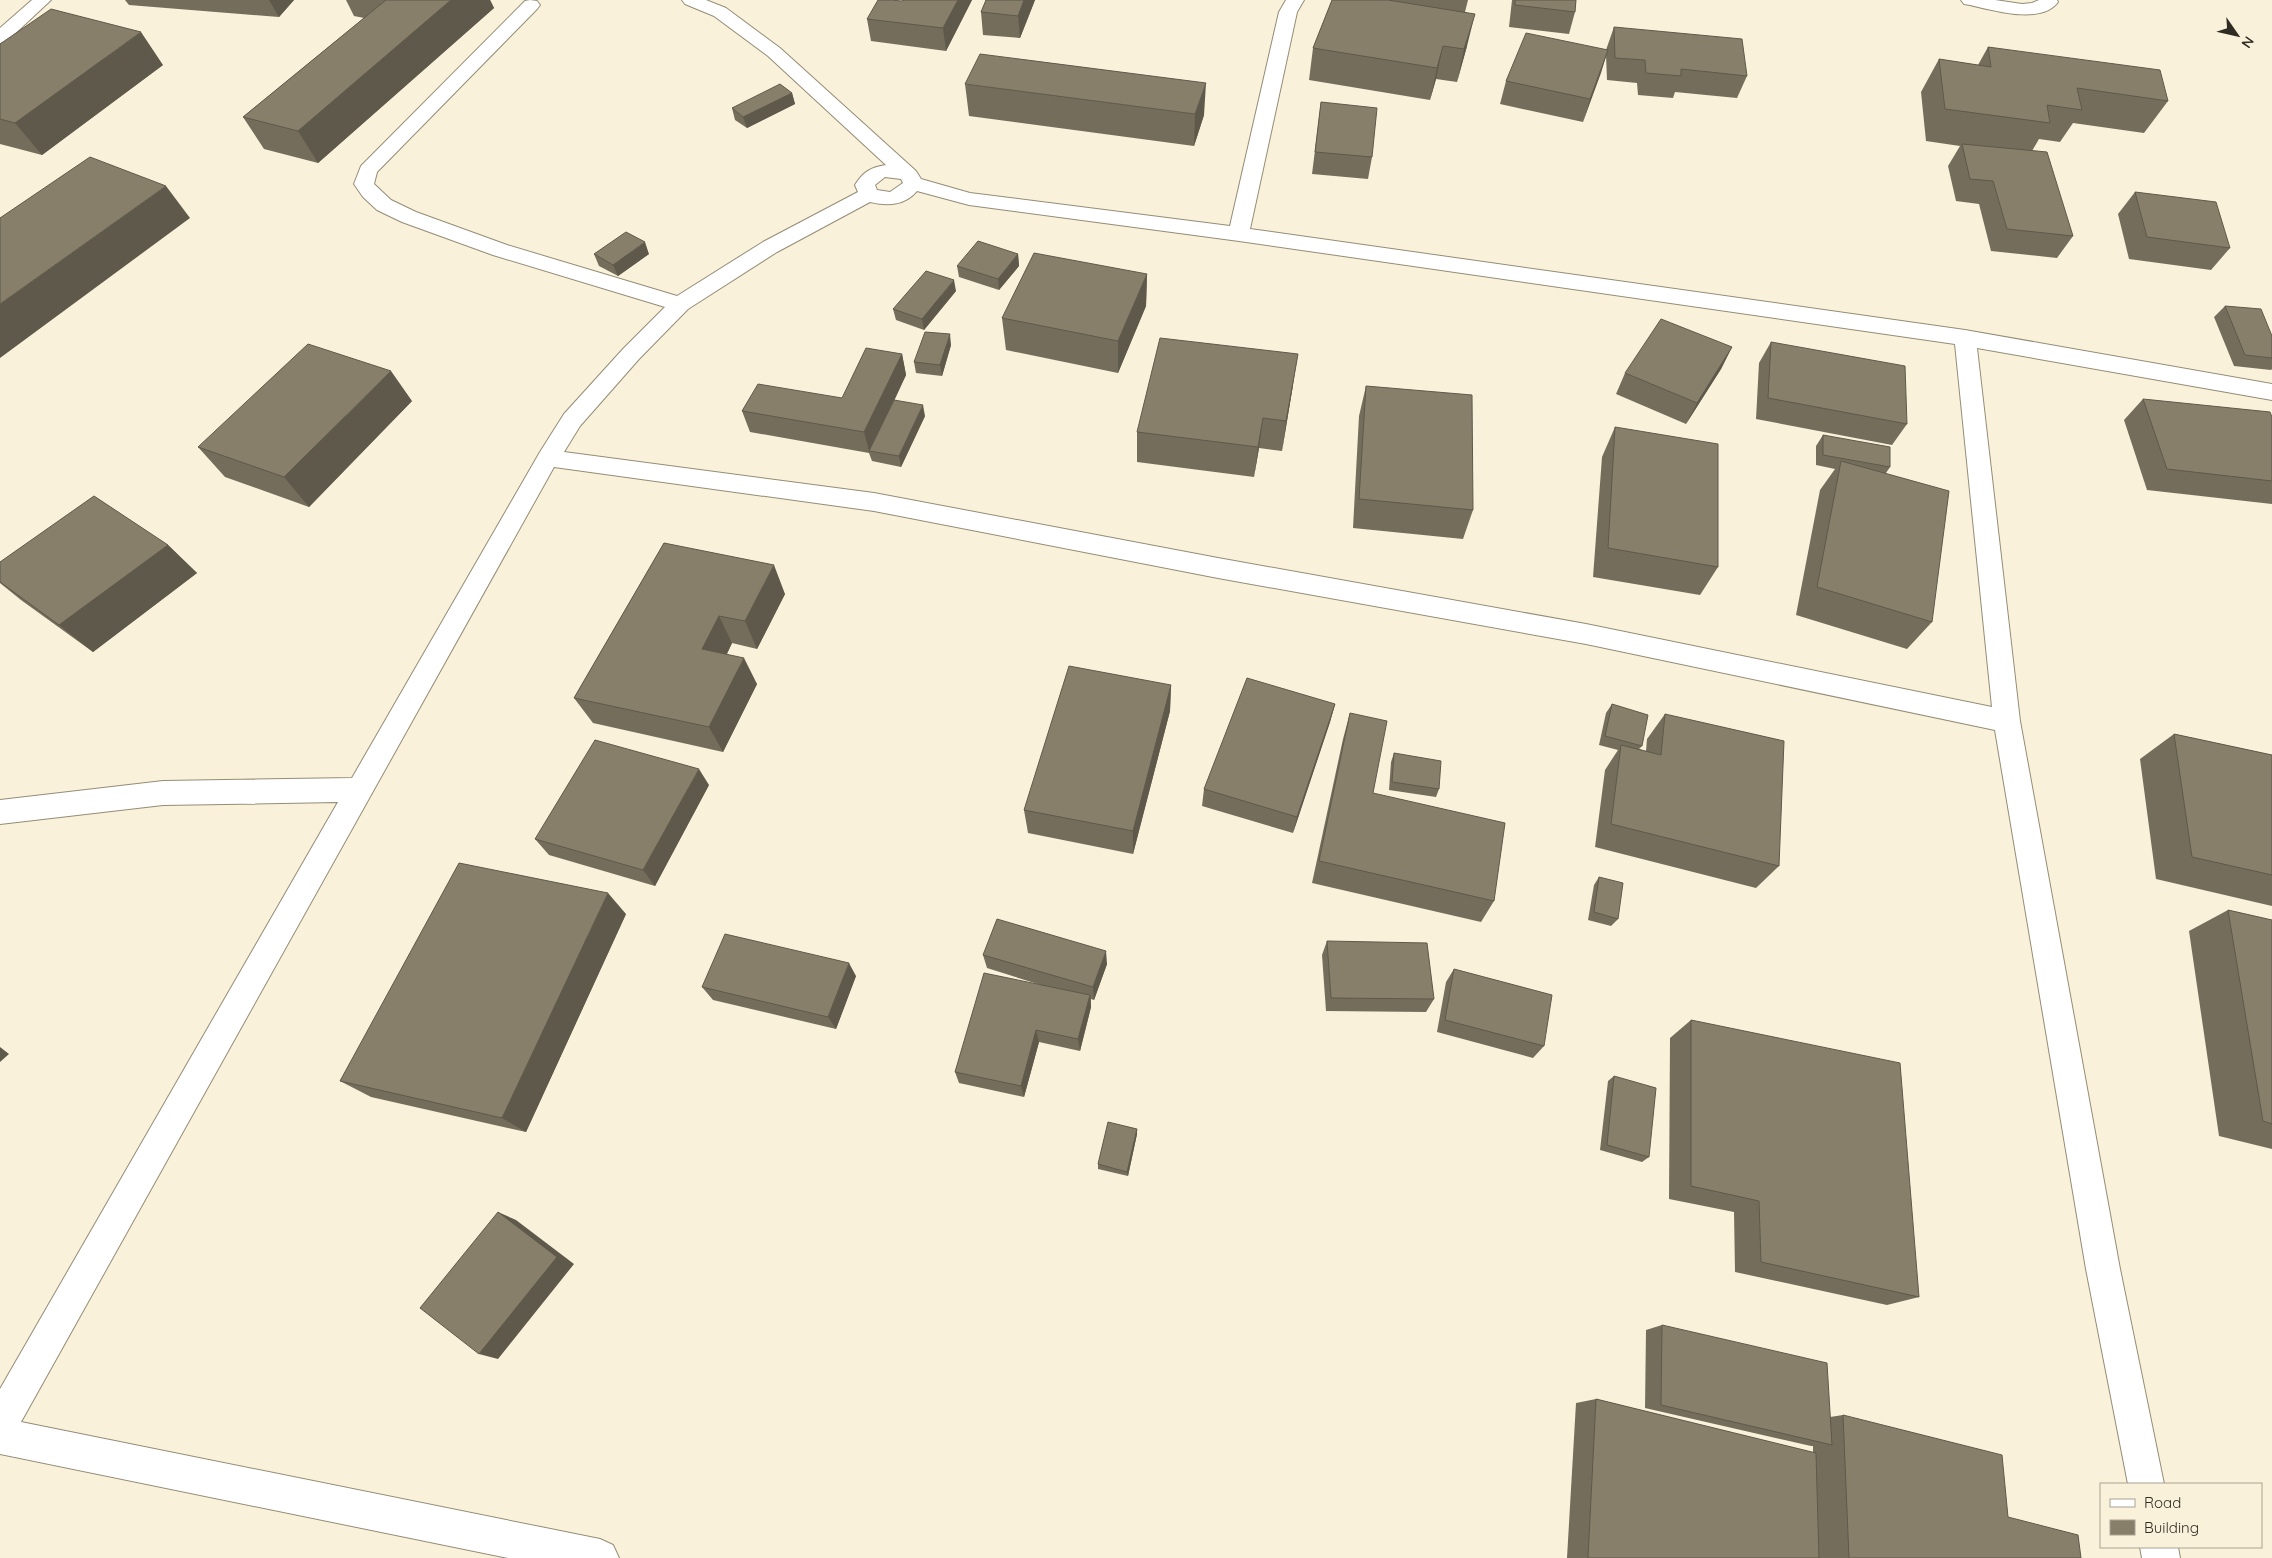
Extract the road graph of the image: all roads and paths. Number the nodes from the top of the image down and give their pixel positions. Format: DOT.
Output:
graph roads {
  1 [pos="42,0"];
  2 [pos="1295,0"];
  3 [pos="1970,0"];
  4 [pos="2048,0"];
  5 [pos="697,1"];
  6 [pos="531,5"];
  7 [pos="0,38"];
  8 [pos="853,125"];
  9 [pos="909,184"];
  10 [pos="870,185"];
  11 [pos="1239,234"];
  12 [pos="680,304"];
  13 [pos="1964,338"];
  14 [pos="2272,392"];
  15 [pos="548,458"];
  16 [pos="2007,721"];
  17 [pos="359,790"];
  18 [pos="0,812"];
  19 [pos="0,1424"];
  20 [pos="0,1436"];
  21 [pos="2146,1483"];
  22 [pos="600,1558"];
  1 -- 7 [label="street"];
  2 -- 11 [label="street"];
  3 -- 4 [label="street"];
  5 -- 8 [label="street"];
  6 -- 12 [label="street"];
  8 -- 9 [label="street"];
  8 -- 10 [label="street"];
  9 -- 10 [label="street"];
  9 -- 10 [label="street"];
  9 -- 11 [label="street"];
  10 -- 12 [label="street"];
  11 -- 13 [label="street"];
  12 -- 15 [label="street"];
  13 -- 14 [label="street"];
  13 -- 16 [label="street"];
  15 -- 16 [label="street"];
  15 -- 17 [label="street"];
  16 -- 21 [label="street"];
  17 -- 18 [label="street"];
  17 -- 19 [label="street"];
  20 -- 22 [label="street"];
}
